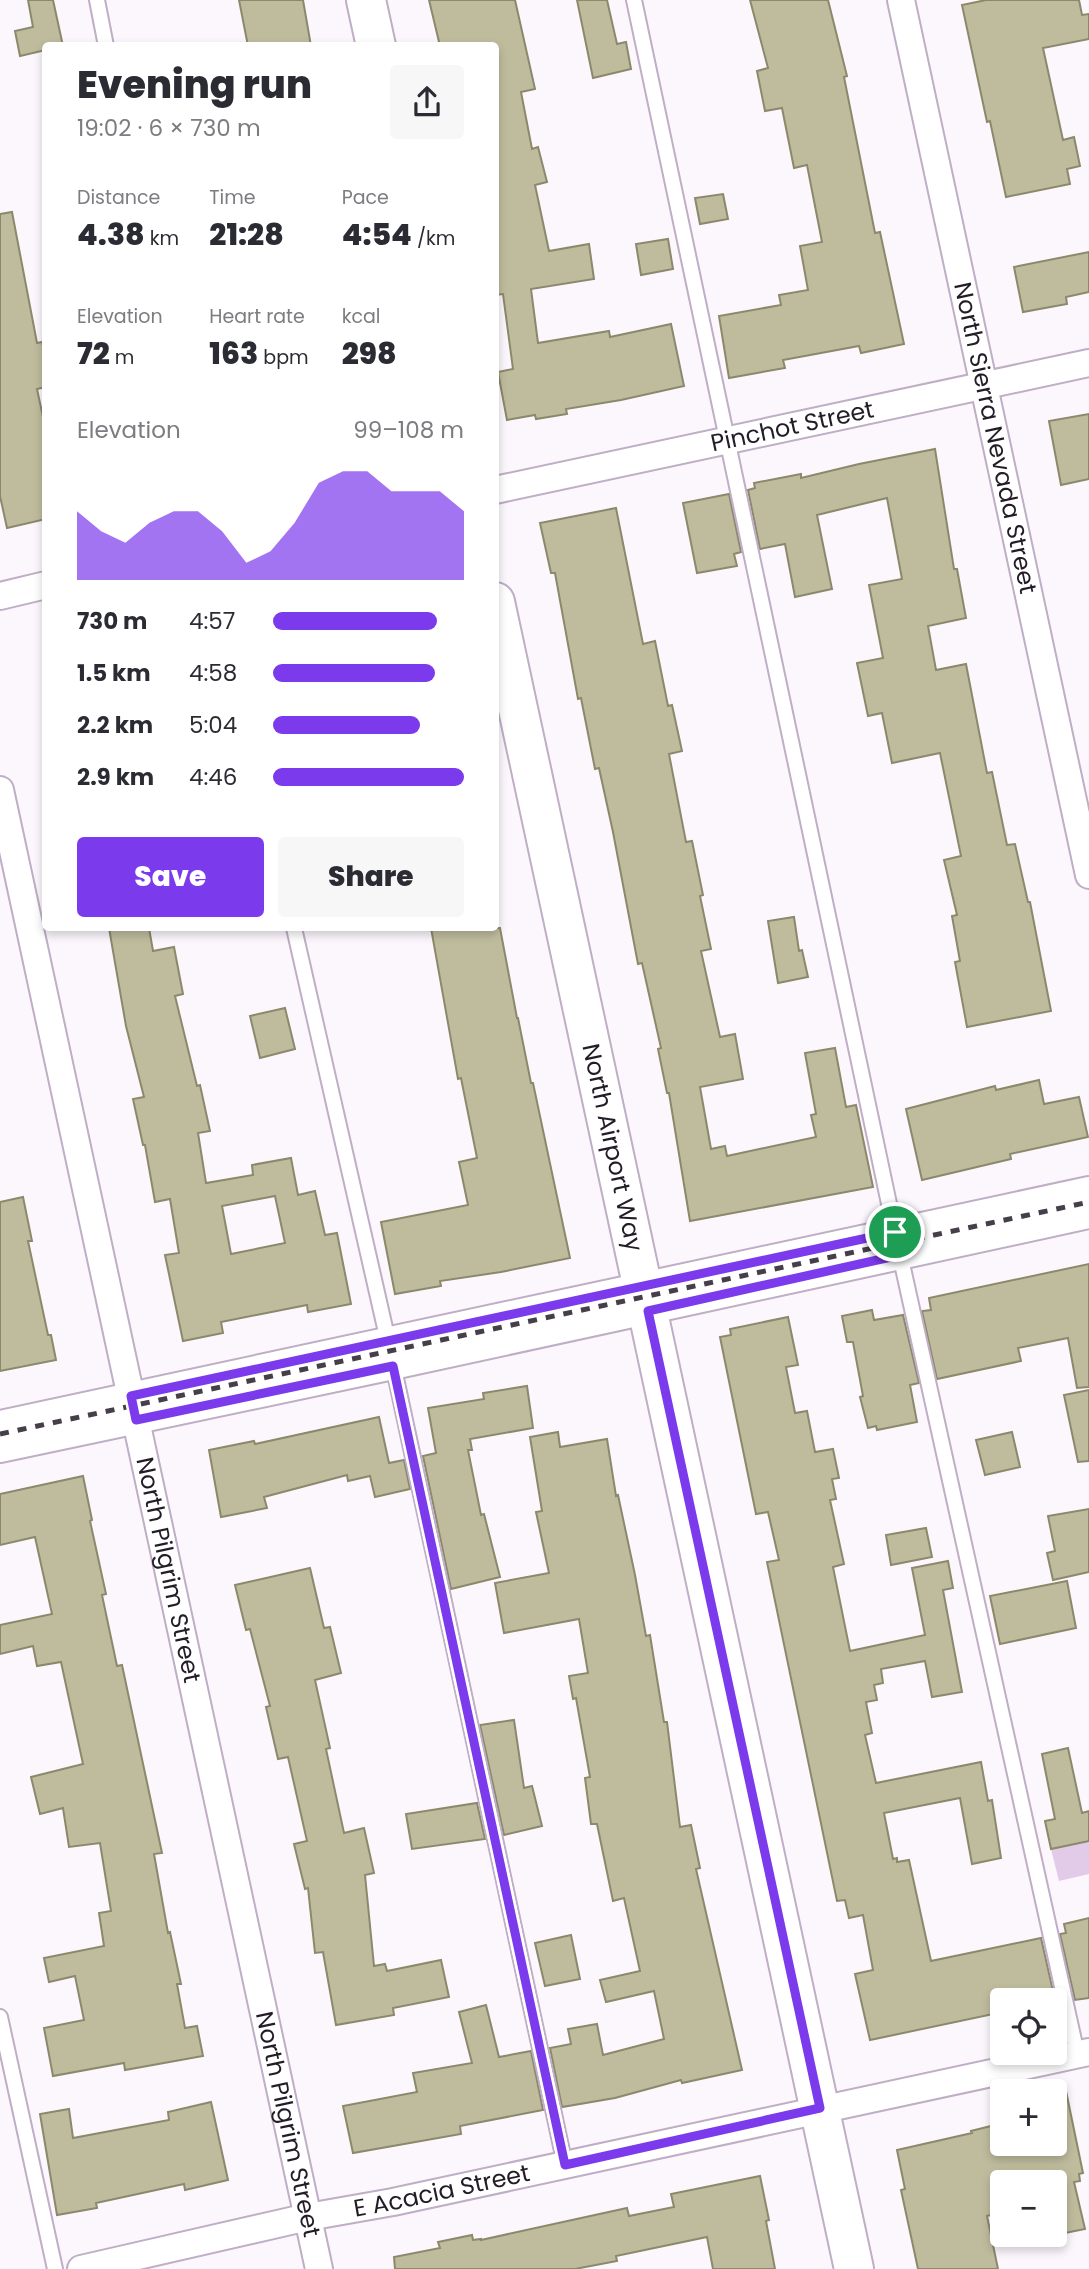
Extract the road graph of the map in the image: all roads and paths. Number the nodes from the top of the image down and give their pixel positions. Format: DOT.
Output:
graph roads {
  1 [pos="97,0"];
  2 [pos="366,0"];
  3 [pos="634,0"];
  4 [pos="901,0"];
  5 [pos="105,42"];
  6 [pos="375,42"];
  7 [pos="1089,363"];
  8 [pos="983,386"];
  9 [pos="727,439"];
  10 [pos="499,489"];
  11 [pos="42,586"];
  12 [pos="0,596"];
  13 [pos="499,621"];
  14 [pos="0,790"];
  15 [pos="1089,875"];
  16 [pos="295,931"];
  17 [pos="1089,1190"];
  18 [pos="1089,1215"];
  19 [pos="897,1244"];
  20 [pos="645,1299"];
  21 [pos="390,1354"];
  22 [pos="134,1408"];
  23 [pos="0,1424"];
  24 [pos="0,1449"];
  25 [pos="0,2017"];
  26 [pos="1083,2053"];
  27 [pos="820,2108"];
  28 [pos="565,2165"];
  29 [pos="308,2217"];
  30 [pos="55,2269"];
  31 [pos="81,2269"];
  32 [pos="319,2269"];
  33 [pos="854,2269"];
  1 -- 5 [label="lane"];
  2 -- 6 [label="main road"];
  3 -- 9 [label="lane"];
  4 -- 8 [label="street, North Sierra Nevada Street"];
  7 -- 8 [label="street, Pinchot Street"];
  8 -- 9 [label="street, Pinchot Street"];
  8 -- 15 [label="street, North Sierra Nevada Street"];
  9 -- 10 [label="street, Pinchot Street"];
  9 -- 19 [label="lane"];
  11 -- 12 [label="street"];
  13 -- 20 [label="main road, North Airport Way"];
  14 -- 22 [label="street, North Pilgrim Street"];
  16 -- 21 [label="lane"];
  17 -- 19 [label="street"];
  18 -- 19 [label="street"];
  19 -- 20 [label="street"];
  19 -- 26 [label="lane"];
  20 -- 21 [label="street"];
  20 -- 27 [label="main road, North Airport Way"];
  21 -- 22 [label="street"];
  21 -- 28 [label="lane"];
  22 -- 23 [label="street"];
  22 -- 24 [label="street"];
  22 -- 29 [label="street, North Pilgrim Street"];
  25 -- 30 [label="lane"];
  26 -- 27 [label="street, E Acacia Street"];
  27 -- 28 [label="street, E Acacia Street"];
  27 -- 33 [label="main road, North Airport Way"];
  28 -- 29 [label="street, E Acacia Street"];
  29 -- 31 [label="street, E Acacia Street"];
  29 -- 32 [label="street, North Pilgrim Street"];
}
